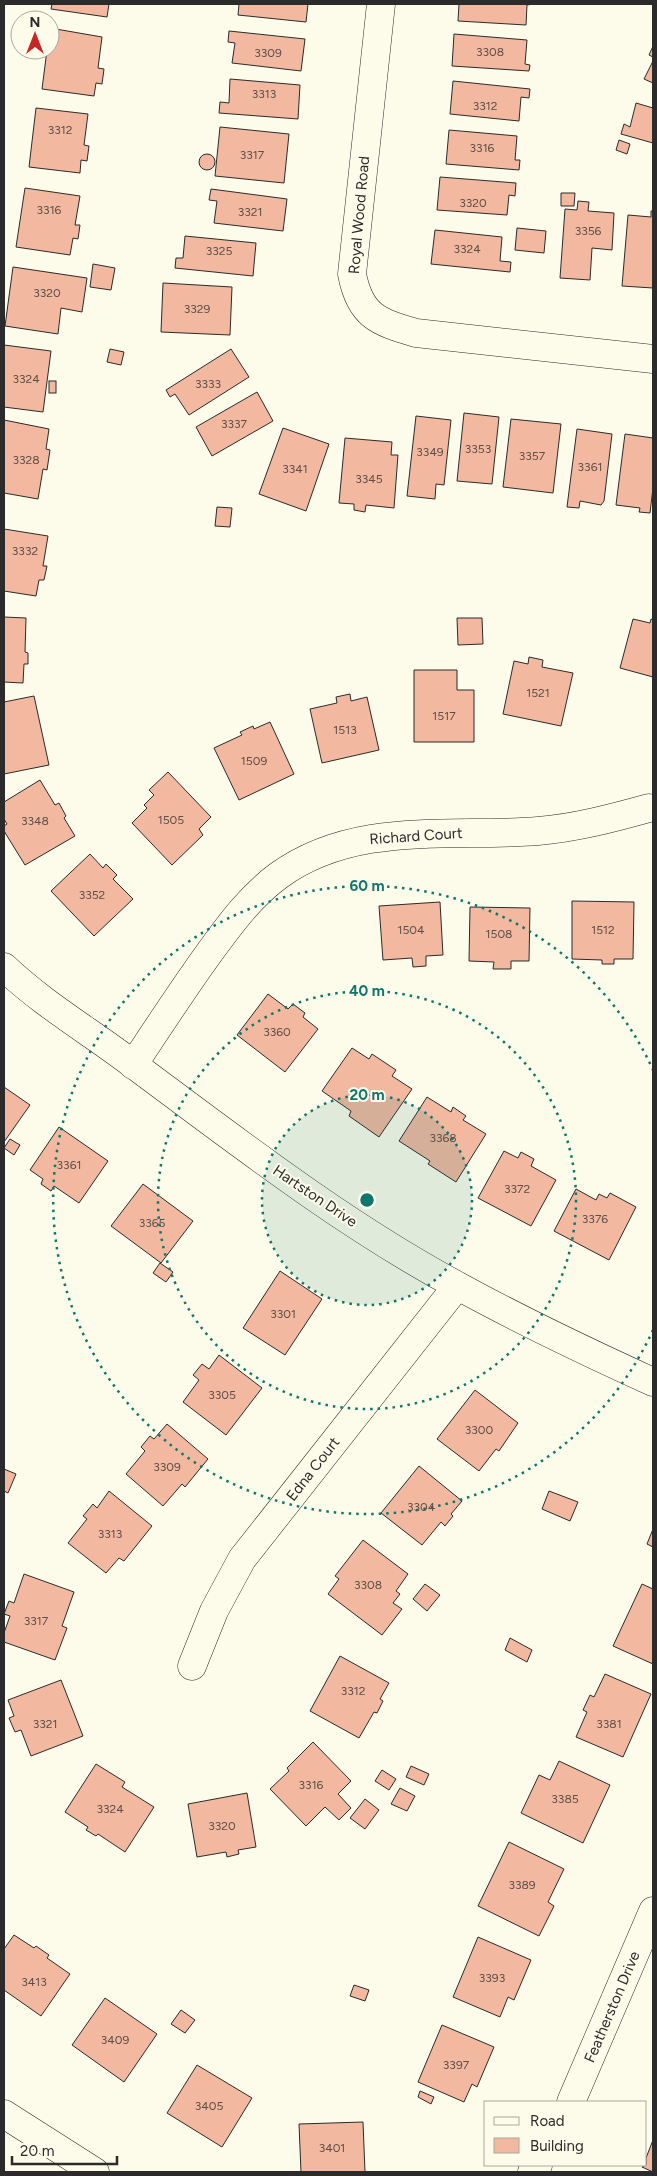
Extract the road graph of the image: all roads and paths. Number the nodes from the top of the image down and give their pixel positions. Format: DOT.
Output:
graph roads {
  1 [pos="381,4"];
  2 [pos="653,359"];
  3 [pos="649,808"];
  4 [pos="4,968"];
  5 [pos="134,1064"];
  6 [pos="457,1286"];
  7 [pos="653,1382"];
  8 [pos="192,1666"];
  9 [pos="653,1911"];
  10 [pos="571,2101"];
  11 [pos="4,2114"];
  12 [pos="95,2172"];
  1 -- 2 [label="street, Royal Wood Road"];
  3 -- 5 [label="street, Richard Court"];
  4 -- 5 [label="street, Hartston Drive"];
  5 -- 6 [label="street, Hartston Drive"];
  6 -- 7 [label="street, Hartston Drive"];
  6 -- 8 [label="street, Edna Court"];
  9 -- 10 [label="street, Featherston Drive"];
  11 -- 12 [label="street"];
}
